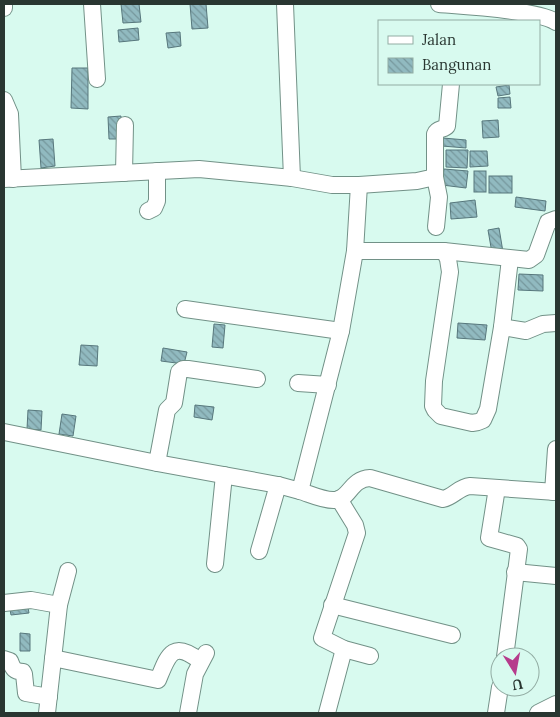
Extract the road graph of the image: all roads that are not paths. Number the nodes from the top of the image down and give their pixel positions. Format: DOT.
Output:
graph roads {
  1 [pos="4,4"];
  2 [pos="92,4"];
  3 [pos="286,4"];
  4 [pos="439,4"];
  5 [pos="4,8"];
  6 [pos="512,8"];
  7 [pos="457,14"];
  8 [pos="556,22"];
  9 [pos="97,79"];
  10 [pos="451,85"];
  11 [pos="4,100"];
  12 [pos="125,124"];
  13 [pos="157,171"];
  14 [pos="124,173"];
  15 [pos="435,177"];
  16 [pos="292,178"];
  17 [pos="8,179"];
  18 [pos="359,185"];
  19 [pos="148,211"];
  20 [pos="556,219"];
  21 [pos="436,227"];
  22 [pos="355,251"];
  23 [pos="444,251"];
  24 [pos="510,259"];
  25 [pos="185,309"];
  26 [pos="556,323"];
  27 [pos="502,327"];
  28 [pos="341,331"];
  29 [pos="257,379"];
  30 [pos="298,383"];
  31 [pos="328,385"];
  32 [pos="4,432"];
  33 [pos="556,449"];
  34 [pos="157,463"];
  35 [pos="224,475"];
  36 [pos="278,485"];
  37 [pos="497,488"];
  38 [pos="300,491"];
  39 [pos="555,492"];
  40 [pos="339,499"];
  41 [pos="260,551"];
  42 [pos="215,564"];
  43 [pos="68,571"];
  44 [pos="515,572"];
  45 [pos="556,576"];
  46 [pos="4,603"];
  47 [pos="59,605"];
  48 [pos="332,605"];
  49 [pos="452,635"];
  50 [pos="506,647"];
  51 [pos="344,649"];
  52 [pos="370,656"];
  53 [pos="53,658"];
  54 [pos="4,659"];
  55 [pos="498,697"];
  56 [pos="556,704"];
  57 [pos="48,705"];
  58 [pos="188,713"];
  59 [pos="327,713"];
  60 [pos="496,713"];
  61 [pos="538,713"];
  1 -- 5 [label="street"];
  2 -- 9 [label="street"];
  3 -- 16 [label="street"];
  4 -- 7 [label="street"];
  6 -- 7 [label="street"];
  6 -- 8 [label="street"];
  10 -- 15 [label="street"];
  11 -- 17 [label="street"];
  12 -- 14 [label="street"];
  13 -- 14 [label="street"];
  13 -- 16 [label="street"];
  13 -- 19 [label="street"];
  14 -- 17 [label="street"];
  15 -- 18 [label="street"];
  15 -- 21 [label="street"];
  16 -- 18 [label="street"];
  18 -- 22 [label="street"];
  20 -- 24 [label="street"];
  22 -- 23 [label="street"];
  22 -- 28 [label="street"];
  23 -- 24 [label="street"];
  23 -- 27 [label="street"];
  24 -- 27 [label="street"];
  25 -- 28 [label="street"];
  26 -- 27 [label="street"];
  28 -- 31 [label="street"];
  29 -- 34 [label="street"];
  30 -- 31 [label="street"];
  31 -- 38 [label="street"];
  32 -- 34 [label="street"];
  33 -- 39 [label="street"];
  34 -- 35 [label="street"];
  35 -- 36 [label="street"];
  35 -- 42 [label="street"];
  36 -- 38 [label="street"];
  36 -- 41 [label="street"];
  37 -- 39 [label="street"];
  37 -- 40 [label="street"];
  37 -- 44 [label="street"];
  38 -- 40 [label="street"];
  40 -- 48 [label="street"];
  43 -- 47 [label="street"];
  44 -- 45 [label="street"];
  44 -- 50 [label="street"];
  46 -- 47 [label="street"];
  47 -- 53 [label="street"];
  48 -- 49 [label="street"];
  48 -- 51 [label="street"];
  51 -- 52 [label="street"];
  51 -- 59 [label="street"];
  53 -- 57 [label="street"];
  53 -- 58 [label="street"];
  54 -- 57 [label="street"];
  55 -- 60 [label="street"];
  56 -- 61 [label="street"];
}
